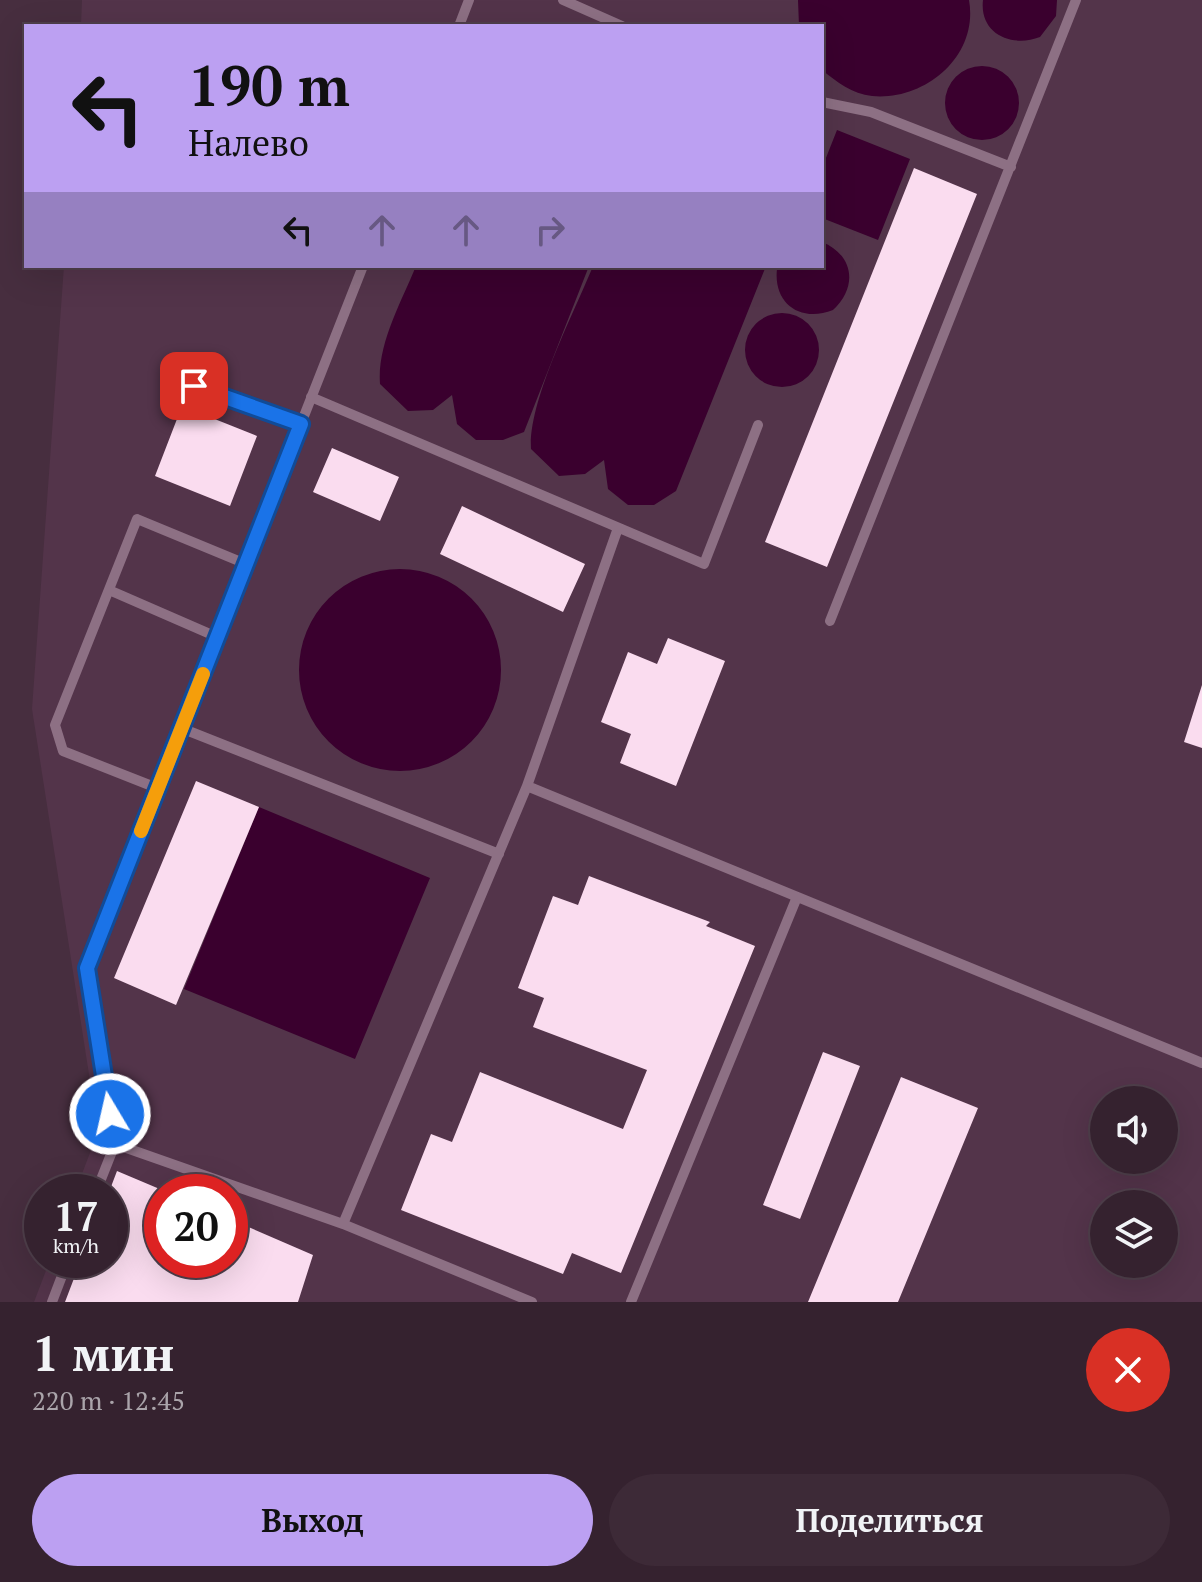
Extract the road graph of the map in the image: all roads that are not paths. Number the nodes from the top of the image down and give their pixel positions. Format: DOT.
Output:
graph roads {
  1 [pos="469,0"];
  2 [pos="563,0"];
  3 [pos="1076,0"];
  4 [pos="460,24"];
  5 [pos="617,24"];
  6 [pos="824,102"];
  7 [pos="1011,167"];
  8 [pos="362,268"];
  9 [pos="194,386"];
  10 [pos="311,397"];
  11 [pos="301,424"];
  12 [pos="758,425"];
  13 [pos="618,528"];
  14 [pos="246,564"];
  15 [pos="109,590"];
  16 [pos="830,621"];
  17 [pos="217,637"];
  18 [pos="181,728"];
  19 [pos="527,786"];
  20 [pos="157,788"];
  21 [pos="499,854"];
  22 [pos="797,897"];
  23 [pos="1202,1063"];
  24 [pos="115,1144"];
  25 [pos="103,1174"];
  26 [pos="343,1224"];
  27 [pos="61,1278"];
  28 [pos="52,1302"];
  29 [pos="532,1302"];
  30 [pos="631,1302"];
  1 -- 4 [label="lane"];
  2 -- 5 [label="lane"];
  3 -- 7 [label="lane"];
  6 -- 7 [label="lane"];
  7 -- 16 [label="lane"];
  8 -- 10 [label="lane"];
  9 -- 11 [label="lane"];
  10 -- 11 [label="lane"];
  10 -- 13 [label="lane"];
  11 -- 14 [label="lane"];
  12 -- 13 [label="lane"];
  13 -- 19 [label="lane"];
  14 -- 15 [label="lane"];
  14 -- 17 [label="lane"];
  15 -- 17 [label="lane"];
  15 -- 20 [label="lane"];
  17 -- 18 [label="lane"];
  18 -- 20 [label="lane"];
  18 -- 21 [label="lane"];
  19 -- 21 [label="lane"];
  19 -- 22 [label="lane"];
  20 -- 24 [label="lane"];
  21 -- 26 [label="lane"];
  22 -- 23 [label="lane"];
  22 -- 30 [label="lane"];
  24 -- 25 [label="lane"];
  24 -- 26 [label="lane"];
  26 -- 29 [label="lane"];
  27 -- 28 [label="lane"];
}
